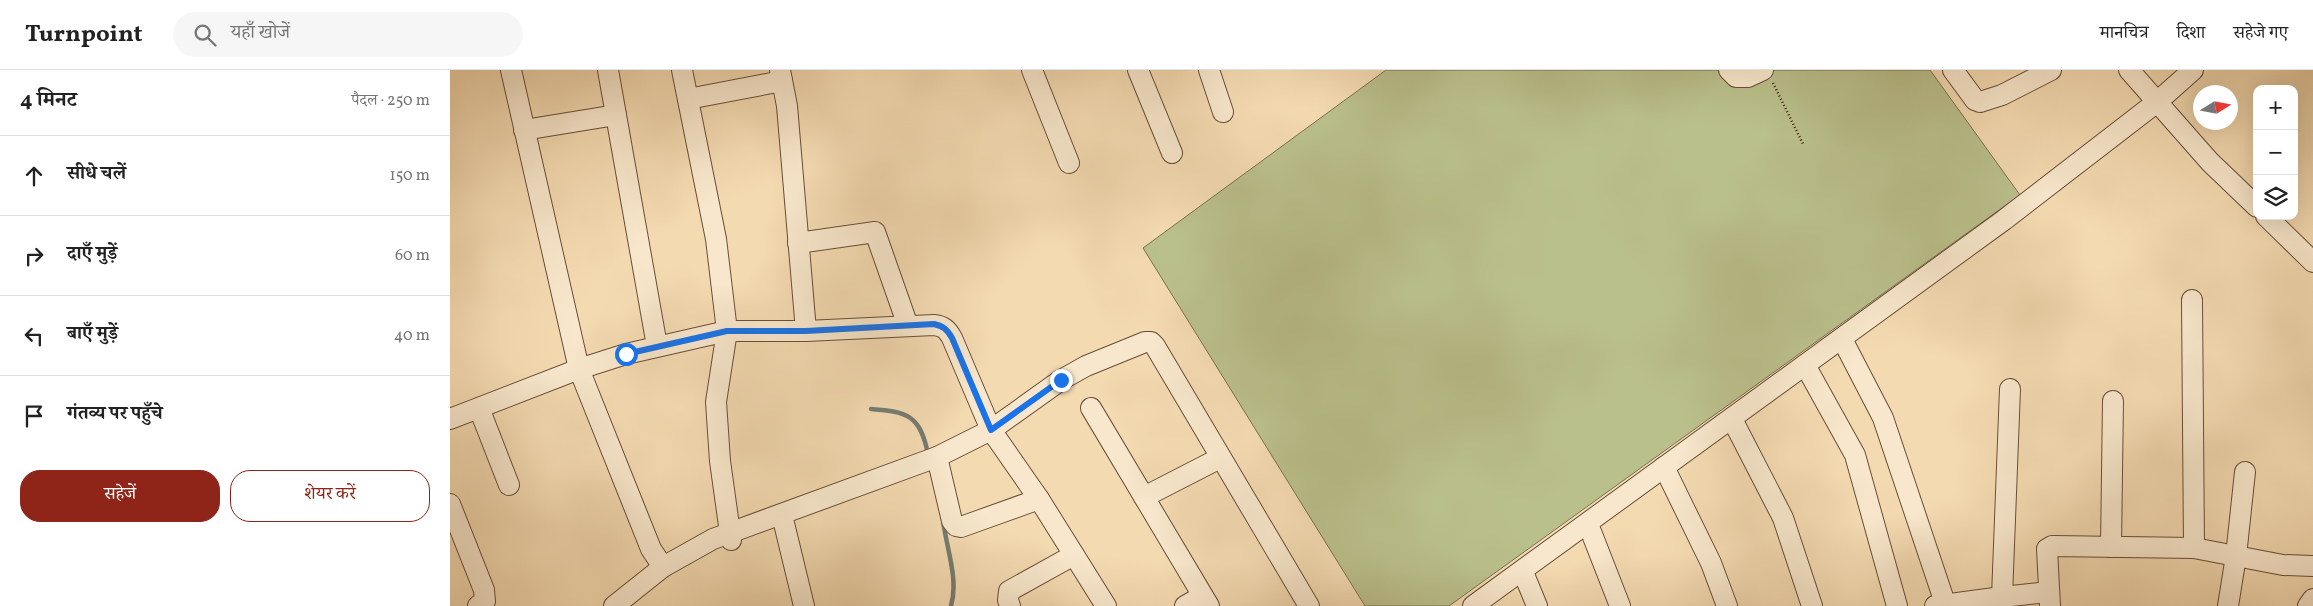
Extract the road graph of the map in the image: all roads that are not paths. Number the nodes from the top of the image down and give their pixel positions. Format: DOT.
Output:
graph roads {
  1 [pos="510,70"];
  2 [pos="608,70"];
  3 [pos="682,70"];
  4 [pos="1032,70"];
  5 [pos="1138,70"];
  6 [pos="1209,70"];
  7 [pos="1729,70"];
  8 [pos="1953,70"];
  9 [pos="2051,70"];
  10 [pos="2129,70"];
  11 [pos="2193,70"];
  12 [pos="1767,74"];
  13 [pos="781,75"];
  14 [pos="688,99"];
  15 [pos="2157,102"];
  16 [pos="1223,112"];
  17 [pos="616,115"];
  18 [pos="524,130"];
  19 [pos="1172,153"];
  20 [pos="1069,163"];
  21 [pos="2253,203"];
  22 [pos="2270,220"];
  23 [pos="798,243"];
  24 [pos="2313,262"];
  25 [pos="2192,300"];
  26 [pos="908,326"];
  27 [pos="727,331"];
  28 [pos="806,331"];
  29 [pos="1842,339"];
  30 [pos="657,346"];
  31 [pos="1805,365"];
  32 [pos="579,369"];
  33 [pos="2010,389"];
  34 [pos="2113,401"];
  35 [pos="479,408"];
  36 [pos="1091,408"];
  37 [pos="450,419"];
  38 [pos="1732,419"];
  39 [pos="991,430"];
  40 [pos="1220,458"];
  41 [pos="932,459"];
  42 [pos="1664,467"];
  43 [pos="2245,472"];
  44 [pos="509,485"];
  45 [pos="1144,496"];
  46 [pos="1039,498"];
  47 [pos="450,504"];
  48 [pos="782,515"];
  49 [pos="1588,524"];
  50 [pos="731,536"];
  51 [pos="2111,547"];
  52 [pos="2194,548"];
  53 [pos="1074,555"];
  54 [pos="2236,556"];
  55 [pos="2313,566"];
  56 [pos="663,567"];
  57 [pos="1523,572"];
  58 [pos="2002,597"];
  59 [pos="2049,599"];
  60 [pos="2313,599"];
  61 [pos="1206,601"];
  62 [pos="1942,605"];
  63 [pos="478,606"];
  64 [pos="614,606"];
  65 [pos="804,606"];
  66 [pos="1010,606"];
  67 [pos="1106,606"];
  68 [pos="1185,606"];
  69 [pos="1310,606"];
  70 [pos="1473,606"];
  71 [pos="1537,606"];
  72 [pos="1620,606"];
  73 [pos="1727,606"];
  74 [pos="1812,606"];
  75 [pos="1896,606"];
  76 [pos="2228,606"];
  77 [pos="2308,606"];
  1 -- 18 [label="street"];
  2 -- 17 [label="street"];
  3 -- 14 [label="street"];
  4 -- 20 [label="street"];
  5 -- 19 [label="street"];
  6 -- 16 [label="street"];
  7 -- 12 [label="street"];
  8 -- 9 [label="street"];
  10 -- 15 [label="street"];
  11 -- 15 [label="street"];
  13 -- 14 [label="street"];
  13 -- 23 [label="street"];
  14 -- 27 [label="street"];
  15 -- 21 [label="street"];
  15 -- 29 [label="street"];
  17 -- 18 [label="street"];
  17 -- 30 [label="street"];
  18 -- 32 [label="street"];
  22 -- 24 [label="street"];
  23 -- 26 [label="street"];
  23 -- 28 [label="street"];
  25 -- 52 [label="street"];
  26 -- 28 [label="street"];
  26 -- 39 [label="street"];
  27 -- 28 [label="street"];
  27 -- 30 [label="street"];
  27 -- 50 [label="street"];
  29 -- 31 [label="street"];
  29 -- 62 [label="street"];
  30 -- 32 [label="street"];
  31 -- 38 [label="street"];
  31 -- 75 [label="street"];
  32 -- 35 [label="street"];
  32 -- 56 [label="street"];
  33 -- 58 [label="street"];
  34 -- 51 [label="street"];
  35 -- 37 [label="street"];
  35 -- 44 [label="street"];
  36 -- 45 [label="street"];
  38 -- 42 [label="street"];
  38 -- 74 [label="street"];
  39 -- 40 [label="street"];
  39 -- 41 [label="street"];
  39 -- 46 [label="street"];
  40 -- 45 [label="street"];
  40 -- 69 [label="street"];
  41 -- 46 [label="street"];
  41 -- 48 [label="street"];
  42 -- 49 [label="street"];
  42 -- 73 [label="street"];
  43 -- 54 [label="street"];
  45 -- 61 [label="street"];
  46 -- 53 [label="street"];
  47 -- 63 [label="street"];
  48 -- 50 [label="street"];
  48 -- 65 [label="street"];
  49 -- 57 [label="street"];
  49 -- 72 [label="street"];
  50 -- 56 [label="street"];
  51 -- 52 [label="street"];
  51 -- 59 [label="street"];
  52 -- 54 [label="street"];
  53 -- 66 [label="street"];
  53 -- 67 [label="street"];
  54 -- 55 [label="street"];
  54 -- 76 [label="street"];
  56 -- 64 [label="street"];
  57 -- 70 [label="street"];
  57 -- 71 [label="street"];
  58 -- 59 [label="street"];
  58 -- 62 [label="street"];
  60 -- 77 [label="street"];
  61 -- 68 [label="street"];
}
